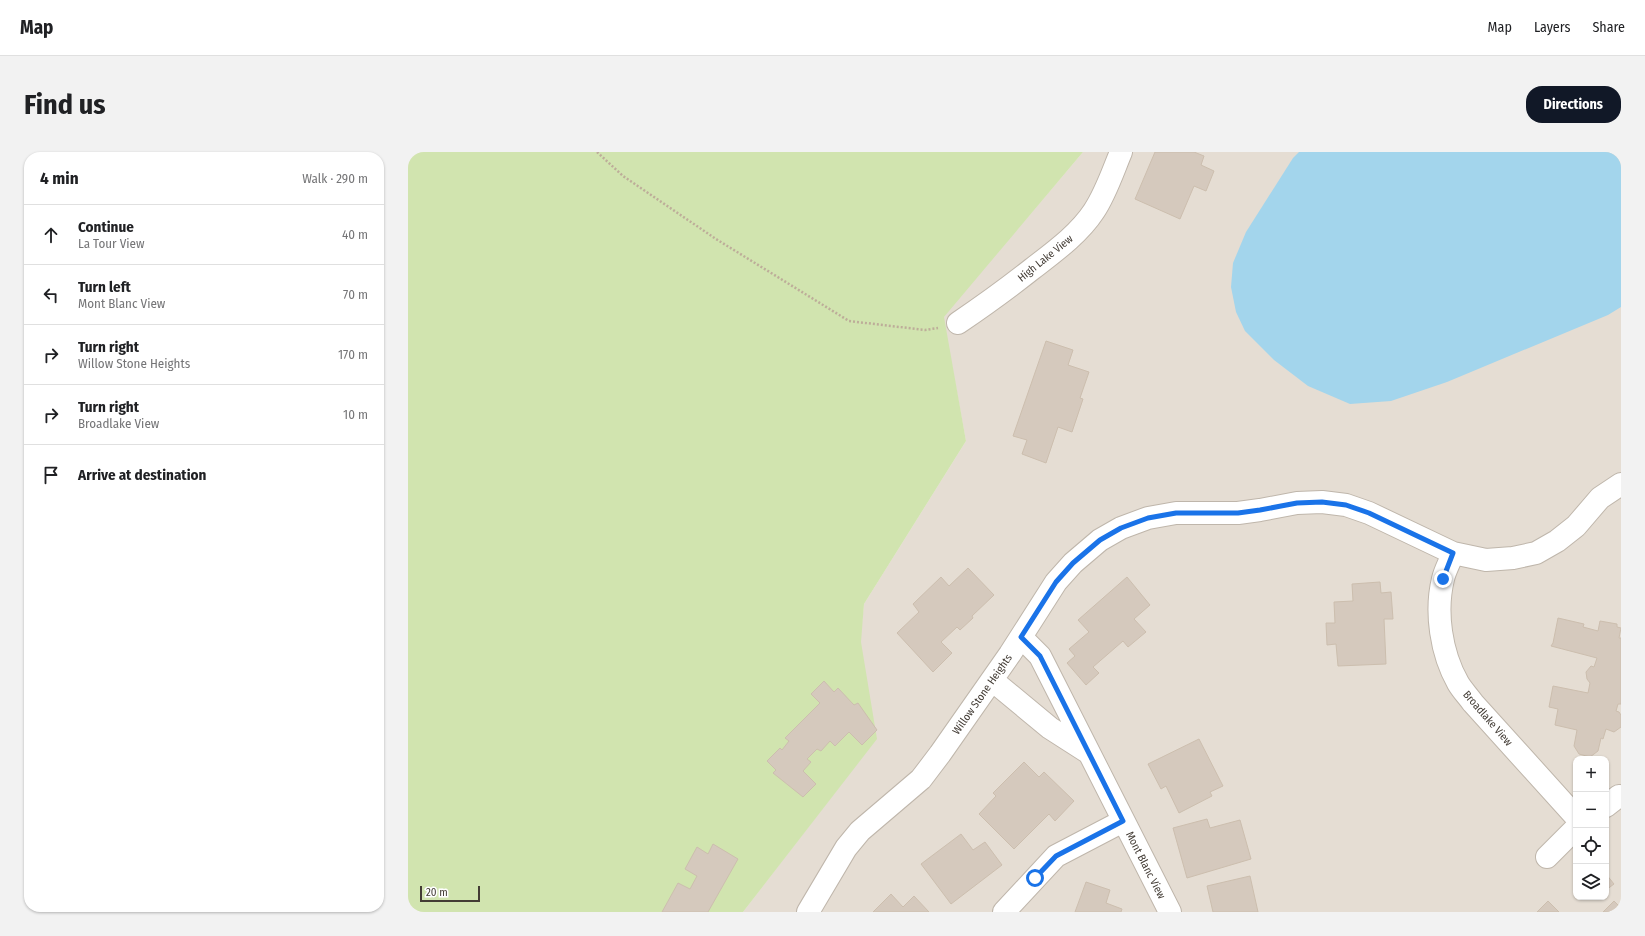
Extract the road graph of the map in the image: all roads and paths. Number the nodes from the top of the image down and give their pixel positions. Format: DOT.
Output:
graph roads {
  1 [pos="597,152"];
  2 [pos="1120,152"];
  3 [pos="958,323"];
  4 [pos="1621,484"];
  5 [pos="1453,553"];
  6 [pos="1021,637"];
  7 [pos="992,680"];
  8 [pos="1090,754"];
  9 [pos="1573,814"];
  10 [pos="1123,821"];
  11 [pos="1573,831"];
  12 [pos="1547,857"];
  13 [pos="808,912"];
  14 [pos="1004,912"];
  15 [pos="1170,912"];
  1 -- 3 [label="path"];
  2 -- 3 [label="street, High Lake View"];
  4 -- 5 [label="street, Willow Stone Heights"];
  5 -- 6 [label="street, Willow Stone Heights"];
  5 -- 9 [label="street, Broadlake View"];
  6 -- 7 [label="street, Willow Stone Heights"];
  6 -- 8 [label="street, Mont Blanc View"];
  7 -- 8 [label="street"];
  7 -- 13 [label="street, Willow Stone Heights"];
  8 -- 10 [label="street, Mont Blanc View"];
  10 -- 14 [label="street"];
  10 -- 15 [label="street, Mont Blanc View"];
  11 -- 12 [label="street"];
}
